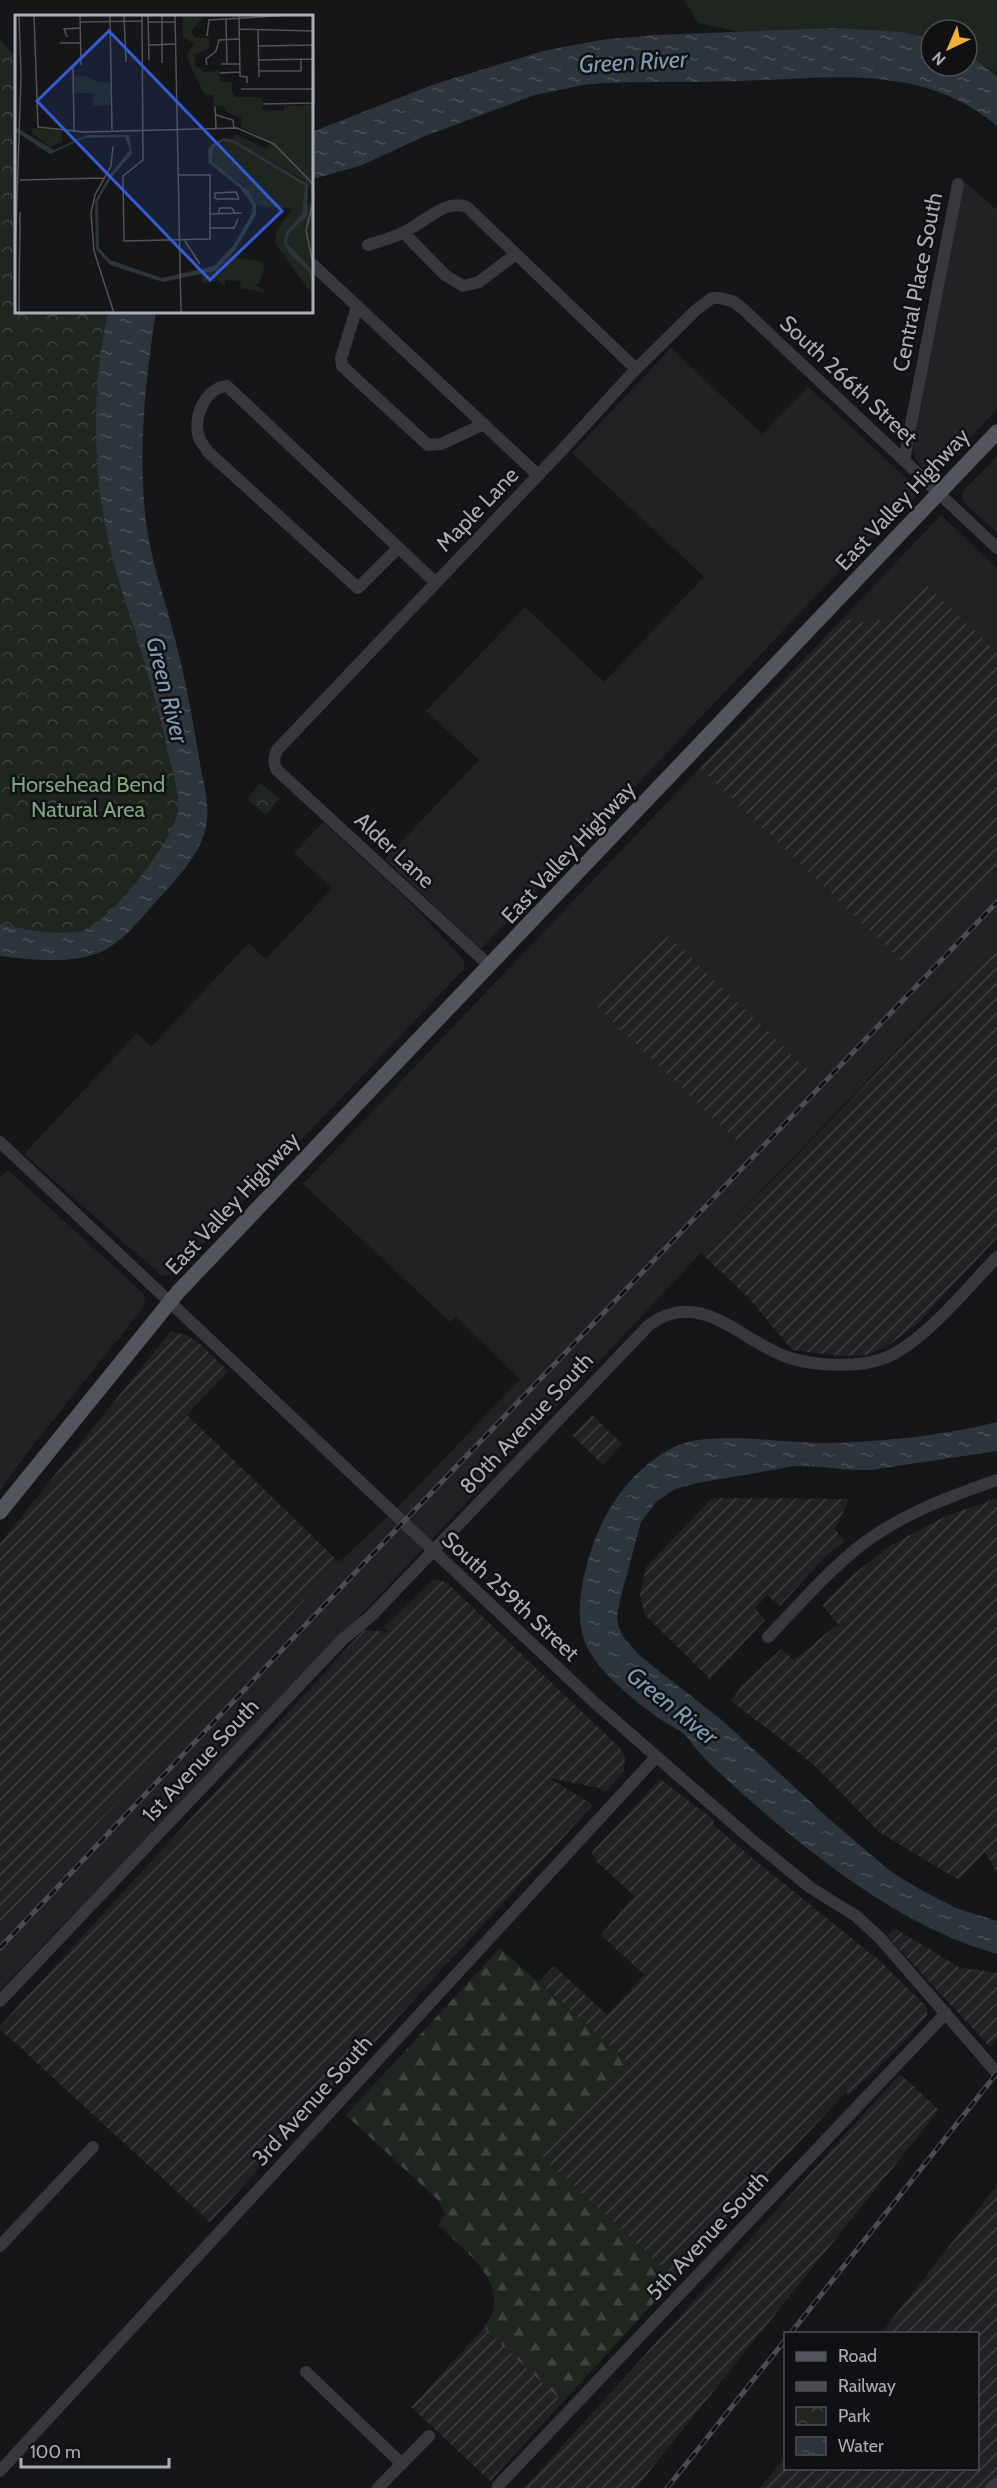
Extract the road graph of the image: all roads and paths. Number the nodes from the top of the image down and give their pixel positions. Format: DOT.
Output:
graph roads {
  1 [pos="958,184"];
  2 [pos="404,233"];
  3 [pos="368,244"];
  4 [pos="516,254"];
  5 [pos="314,266"];
  6 [pos="721,298"];
  7 [pos="357,306"];
  8 [pos="636,369"];
  9 [pos="484,424"];
  10 [pos="997,432"];
  11 [pos="904,460"];
  12 [pos="538,476"];
  13 [pos="938,494"];
  14 [pos="398,548"];
  15 [pos="997,548"];
  16 [pos="436,583"];
  17 [pos="274,762"];
  18 [pos="490,966"];
  19 [pos="0,1142"];
  20 [pos="997,1257"];
  21 [pos="169,1302"];
  22 [pos="997,1480"];
  23 [pos="0,1512"];
  24 [pos="434,1551"];
  25 [pos="768,1637"];
  26 [pos="656,1757"];
  27 [pos="0,2001"];
  28 [pos="946,2013"];
  29 [pos="997,2073"];
  30 [pos="93,2147"];
  31 [pos="0,2246"];
  32 [pos="306,2372"];
  33 [pos="429,2436"];
  34 [pos="402,2464"];
  35 [pos="0,2471"];
  36 [pos="997,2483"];
  37 [pos="498,2486"];
  38 [pos="378,2488"];
  39 [pos="991,2488"];
  1 -- 11 [label="street, Central Place South"];
  2 -- 3 [label="street"];
  2 -- 4 [label="street"];
  2 -- 4 [label="street"];
  4 -- 8 [label="street"];
  5 -- 7 [label="street"];
  6 -- 8 [label="street, Maple Lane"];
  6 -- 11 [label="street, South 266th Street"];
  7 -- 9 [label="street"];
  7 -- 9 [label="street"];
  8 -- 12 [label="street, Maple Lane"];
  9 -- 12 [label="street"];
  10 -- 13 [label="main road, East Valley Highway"];
  11 -- 13 [label="street, South 266th Street"];
  12 -- 16 [label="street, Maple Lane"];
  13 -- 15 [label="street, South 266th Street"];
  13 -- 18 [label="main road, East Valley Highway"];
  14 -- 14 [label="street"];
  14 -- 16 [label="street"];
  16 -- 17 [label="street, Maple Lane"];
  17 -- 18 [label="street, Alder Lane"];
  18 -- 21 [label="main road, East Valley Highway"];
  19 -- 21 [label="street, South 259th Street"];
  20 -- 24 [label="street, 80th Avenue South"];
  21 -- 23 [label="main road, East Valley Highway"];
  21 -- 24 [label="street, South 259th Street"];
  22 -- 25 [label="street"];
  24 -- 26 [label="street, South 259th Street"];
  24 -- 27 [label="street, 1st Avenue South"];
  26 -- 28 [label="street, South 259th Street"];
  26 -- 35 [label="street, 3rd Avenue South"];
  28 -- 29 [label="street, South 259th Street"];
  28 -- 37 [label="street, 5th Avenue South"];
  30 -- 31 [label="street"];
  32 -- 34 [label="street"];
  33 -- 34 [label="street"];
  34 -- 38 [label="street"];
  36 -- 39 [label="street"];
}
